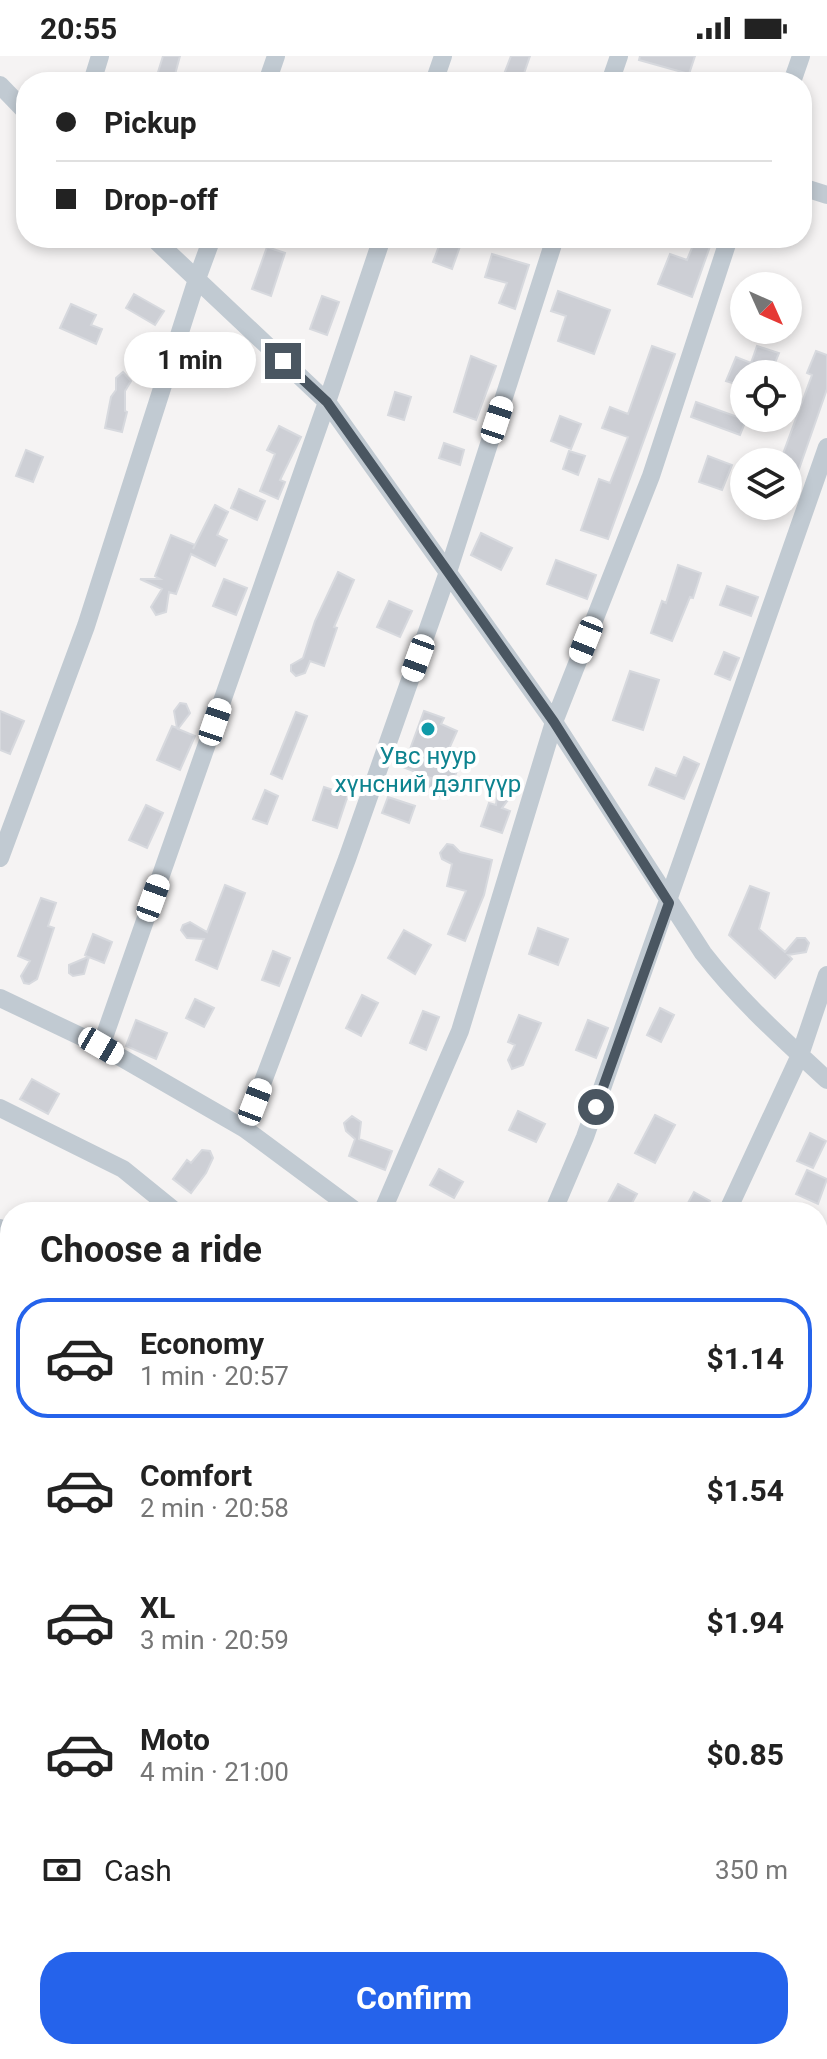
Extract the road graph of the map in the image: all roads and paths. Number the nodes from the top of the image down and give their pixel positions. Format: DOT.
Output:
graph roads {
  1 [pos="0,85"];
  2 [pos="16,102"];
  3 [pos="164,248"];
  4 [pos="208,248"];
  5 [pos="379,248"];
  6 [pos="552,248"];
  7 [pos="726,248"];
  8 [pos="197,279"];
  9 [pos="327,402"];
  10 [pos="827,447"];
  11 [pos="448,572"];
  12 [pos="554,722"];
  13 [pos="0,858"];
  14 [pos="669,903"];
  15 [pos="827,975"];
  16 [pos="0,998"];
  17 [pos="101,1046"];
  18 [pos="800,1055"];
  19 [pos="827,1080"];
  20 [pos="0,1108"];
  21 [pos="245,1129"];
  22 [pos="164,1202"];
  23 [pos="344,1202"];
  24 [pos="386,1202"];
  25 [pos="557,1202"];
  26 [pos="732,1202"];
  1 -- 2 [label="street"];
  3 -- 8 [label="street"];
  4 -- 8 [label="street"];
  5 -- 9 [label="street"];
  6 -- 11 [label="street"];
  7 -- 12 [label="street"];
  8 -- 9 [label="street"];
  8 -- 13 [label="street"];
  9 -- 11 [label="street"];
  9 -- 17 [label="street"];
  10 -- 14 [label="street"];
  11 -- 12 [label="street"];
  11 -- 21 [label="street"];
  12 -- 14 [label="street"];
  12 -- 24 [label="street"];
  14 -- 18 [label="street"];
  14 -- 25 [label="street"];
  15 -- 18 [label="street"];
  16 -- 17 [label="street"];
  17 -- 21 [label="street"];
  18 -- 19 [label="street"];
  18 -- 26 [label="street"];
  20 -- 22 [label="street"];
  21 -- 23 [label="street"];
}
